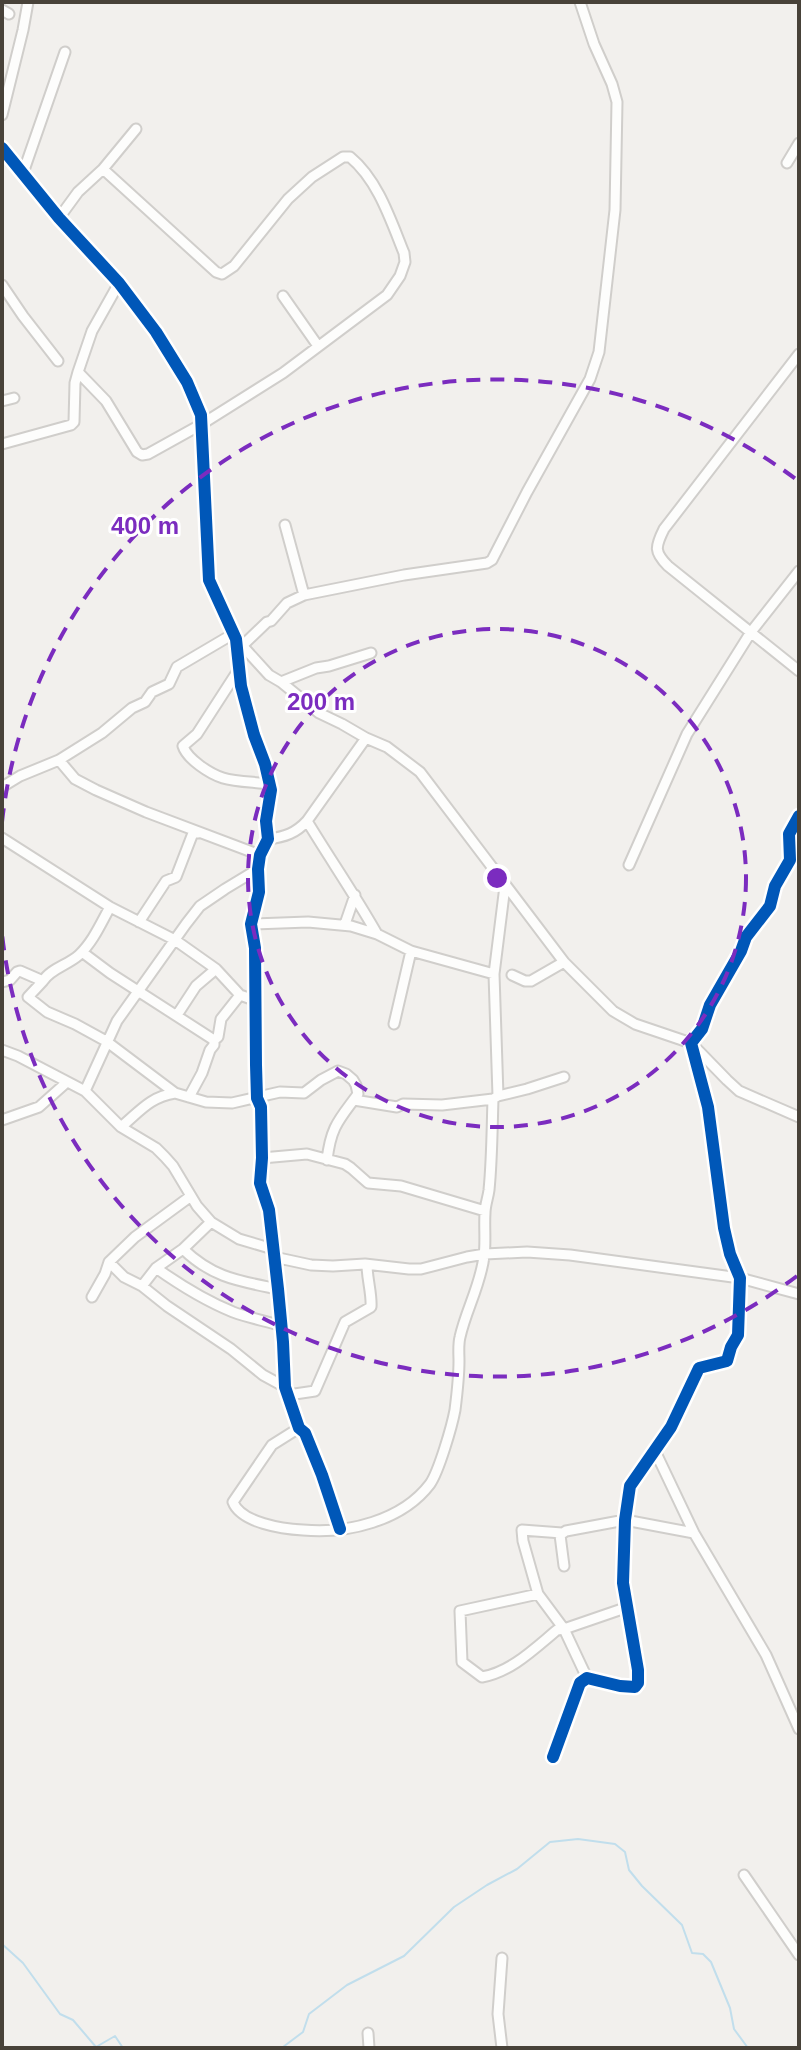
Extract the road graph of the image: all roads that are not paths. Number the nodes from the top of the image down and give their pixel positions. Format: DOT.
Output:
graph roads {
  1 [pos="28,2"];
  2 [pos="580,2"];
  3 [pos="65,52"];
  4 [pos="2,115"];
  5 [pos="136,129"];
  6 [pos="799,143"];
  7 [pos="2,148"];
  8 [pos="787,163"];
  9 [pos="103,169"];
  10 [pos="23,173"];
  11 [pos="59,218"];
  12 [pos="119,283"];
  13 [pos="2,285"];
  14 [pos="283,296"];
  15 [pos="318,346"];
  16 [pos="799,354"];
  17 [pos="58,361"];
  18 [pos="78,372"];
  19 [pos="14,398"];
  20 [pos="2,401"];
  21 [pos="202,424"];
  22 [pos="2,444"];
  23 [pos="285,525"];
  24 [pos="799,571"];
  25 [pos="304,595"];
  26 [pos="751,632"];
  27 [pos="237,640"];
  28 [pos="371,653"];
  29 [pos="239,669"];
  30 [pos="799,671"];
  31 [pos="281,682"];
  32 [pos="366,738"];
  33 [pos="59,760"];
  34 [pos="269,784"];
  35 [pos="2,787"];
  36 [pos="799,816"];
  37 [pos="307,821"];
  38 [pos="198,833"];
  39 [pos="2,838"];
  40 [pos="268,839"];
  41 [pos="260,855"];
  42 [pos="629,865"];
  43 [pos="258,869"];
  44 [pos="505,886"];
  45 [pos="355,895"];
  46 [pos="110,907"];
  47 [pos="139,922"];
  48 [pos="251,924"];
  49 [pos="345,924"];
  50 [pos="377,934"];
  51 [pos="175,940"];
  52 [pos="411,951"];
  53 [pos="82,952"];
  54 [pos="564,962"];
  55 [pos="216,969"];
  56 [pos="494,974"];
  57 [pos="512,975"];
  58 [pos="43,981"];
  59 [pos="2,982"];
  60 [pos="137,991"];
  61 [pos="240,995"];
  62 [pos="257,1001"];
  63 [pos="177,1015"];
  64 [pos="394,1024"];
  65 [pos="214,1040"];
  66 [pos="106,1041"];
  67 [pos="691,1043"];
  68 [pos="2,1050"];
  69 [pos="564,1077"];
  70 [pos="67,1082"];
  71 [pos="85,1091"];
  72 [pos="175,1093"];
  73 [pos="189,1097"];
  74 [pos="495,1097"];
  75 [pos="257,1098"];
  76 [pos="354,1100"];
  77 [pos="799,1117"];
  78 [pos="2,1120"];
  79 [pos="121,1127"];
  80 [pos="262,1158"];
  81 [pos="327,1160"];
  82 [pos="191,1196"];
  83 [pos="485,1211"];
  84 [pos="211,1222"];
  85 [pos="183,1249"];
  86 [pos="273,1253"];
  87 [pos="485,1254"];
  88 [pos="109,1262"];
  89 [pos="373,1265"];
  90 [pos="156,1268"];
  91 [pos="740,1278"];
  92 [pos="142,1286"];
  93 [pos="278,1289"];
  94 [pos="799,1294"];
  95 [pos="92,1297"];
  96 [pos="282,1326"];
  97 [pos="286,1391"];
  98 [pos="299,1428"];
  99 [pos="655,1451"];
  100 [pos="625,1520"];
  101 [pos="340,1529"];
  102 [pos="562,1533"];
  103 [pos="694,1533"];
  104 [pos="564,1566"];
  105 [pos="538,1594"];
  106 [pos="628,1607"];
  107 [pos="564,1629"];
  108 [pos="587,1678"];
  109 [pos="799,1729"];
  110 [pos="553,1757"];
  111 [pos="744,1875"];
  112 [pos="799,1955"];
  113 [pos="502,1958"];
  114 [pos="368,2033"];
  115 [pos="369,2048"];
  116 [pos="502,2048"];
  1 -- 4 [label="street"];
  2 -- 25 [label="street"];
  3 -- 10 [label="street"];
  5 -- 9 [label="street"];
  6 -- 8 [label="street"];
  7 -- 10 [label="street"];
  9 -- 11 [label="street"];
  9 -- 15 [label="street"];
  10 -- 11 [label="street"];
  11 -- 12 [label="street"];
  12 -- 18 [label="street"];
  12 -- 21 [label="street"];
  13 -- 17 [label="street"];
  14 -- 15 [label="street"];
  15 -- 21 [label="street"];
  16 -- 26 [label="street"];
  18 -- 21 [label="street"];
  18 -- 22 [label="street"];
  19 -- 20 [label="street"];
  21 -- 27 [label="street"];
  23 -- 25 [label="street"];
  24 -- 26 [label="street"];
  25 -- 27 [label="street"];
  26 -- 30 [label="street"];
  26 -- 42 [label="street"];
  27 -- 29 [label="street"];
  27 -- 31 [label="street"];
  27 -- 33 [label="street"];
  28 -- 31 [label="street"];
  29 -- 34 [label="street"];
  29 -- 34 [label="street"];
  31 -- 32 [label="street"];
  32 -- 37 [label="street"];
  32 -- 44 [label="street"];
  33 -- 35 [label="street"];
  33 -- 38 [label="street"];
  34 -- 40 [label="street"];
  36 -- 67 [label="street"];
  37 -- 40 [label="street"];
  37 -- 45 [label="street"];
  38 -- 41 [label="street"];
  38 -- 47 [label="street"];
  39 -- 46 [label="street"];
  40 -- 41 [label="street"];
  41 -- 43 [label="street"];
  43 -- 48 [label="street"];
  43 -- 51 [label="street"];
  44 -- 54 [label="street"];
  44 -- 56 [label="street"];
  45 -- 49 [label="street"];
  45 -- 50 [label="street"];
  46 -- 47 [label="street"];
  46 -- 53 [label="street"];
  47 -- 51 [label="street"];
  48 -- 49 [label="street"];
  48 -- 62 [label="street"];
  49 -- 50 [label="street"];
  50 -- 52 [label="street"];
  51 -- 55 [label="street"];
  51 -- 60 [label="street"];
  52 -- 56 [label="street"];
  52 -- 64 [label="street"];
  53 -- 58 [label="street"];
  53 -- 60 [label="street"];
  54 -- 57 [label="street"];
  54 -- 67 [label="street"];
  55 -- 61 [label="street"];
  55 -- 63 [label="street"];
  56 -- 74 [label="street"];
  58 -- 59 [label="street"];
  58 -- 66 [label="street"];
  60 -- 63 [label="street"];
  60 -- 66 [label="street"];
  61 -- 62 [label="street"];
  61 -- 65 [label="street"];
  62 -- 75 [label="street"];
  63 -- 65 [label="street"];
  65 -- 73 [label="street"];
  66 -- 71 [label="street"];
  66 -- 72 [label="street"];
  67 -- 77 [label="street"];
  67 -- 91 [label="street"];
  68 -- 70 [label="street"];
  69 -- 74 [label="street"];
  70 -- 71 [label="street"];
  70 -- 78 [label="street"];
  71 -- 79 [label="street"];
  72 -- 73 [label="street"];
  72 -- 79 [label="street"];
  73 -- 75 [label="street"];
  74 -- 76 [label="street"];
  74 -- 83 [label="street"];
  75 -- 76 [label="street"];
  75 -- 80 [label="street"];
  76 -- 81 [label="street"];
  79 -- 82 [label="street"];
  80 -- 81 [label="street"];
  80 -- 86 [label="street"];
  81 -- 83 [label="street"];
  82 -- 84 [label="street"];
  82 -- 88 [label="street"];
  83 -- 87 [label="street"];
  84 -- 85 [label="street"];
  84 -- 86 [label="street"];
  85 -- 90 [label="street"];
  85 -- 93 [label="street"];
  86 -- 89 [label="street"];
  86 -- 93 [label="street"];
  87 -- 89 [label="street"];
  87 -- 91 [label="street"];
  87 -- 101 [label="street"];
  88 -- 92 [label="street"];
  88 -- 95 [label="street"];
  89 -- 97 [label="street"];
  90 -- 92 [label="street"];
  90 -- 96 [label="street"];
  91 -- 94 [label="street"];
  91 -- 99 [label="street"];
  92 -- 97 [label="street"];
  93 -- 96 [label="street"];
  96 -- 97 [label="street"];
  97 -- 98 [label="street"];
  98 -- 101 [label="street"];
  98 -- 101 [label="street"];
  99 -- 100 [label="street"];
  99 -- 103 [label="street"];
  100 -- 102 [label="street"];
  100 -- 103 [label="street"];
  100 -- 106 [label="street"];
  102 -- 104 [label="street"];
  102 -- 105 [label="street"];
  103 -- 109 [label="street"];
  105 -- 107 [label="street"];
  105 -- 107 [label="street"];
  106 -- 107 [label="street"];
  106 -- 108 [label="street"];
  107 -- 108 [label="street"];
  108 -- 110 [label="street"];
  111 -- 112 [label="street"];
  113 -- 116 [label="street"];
  114 -- 115 [label="street"];
}
